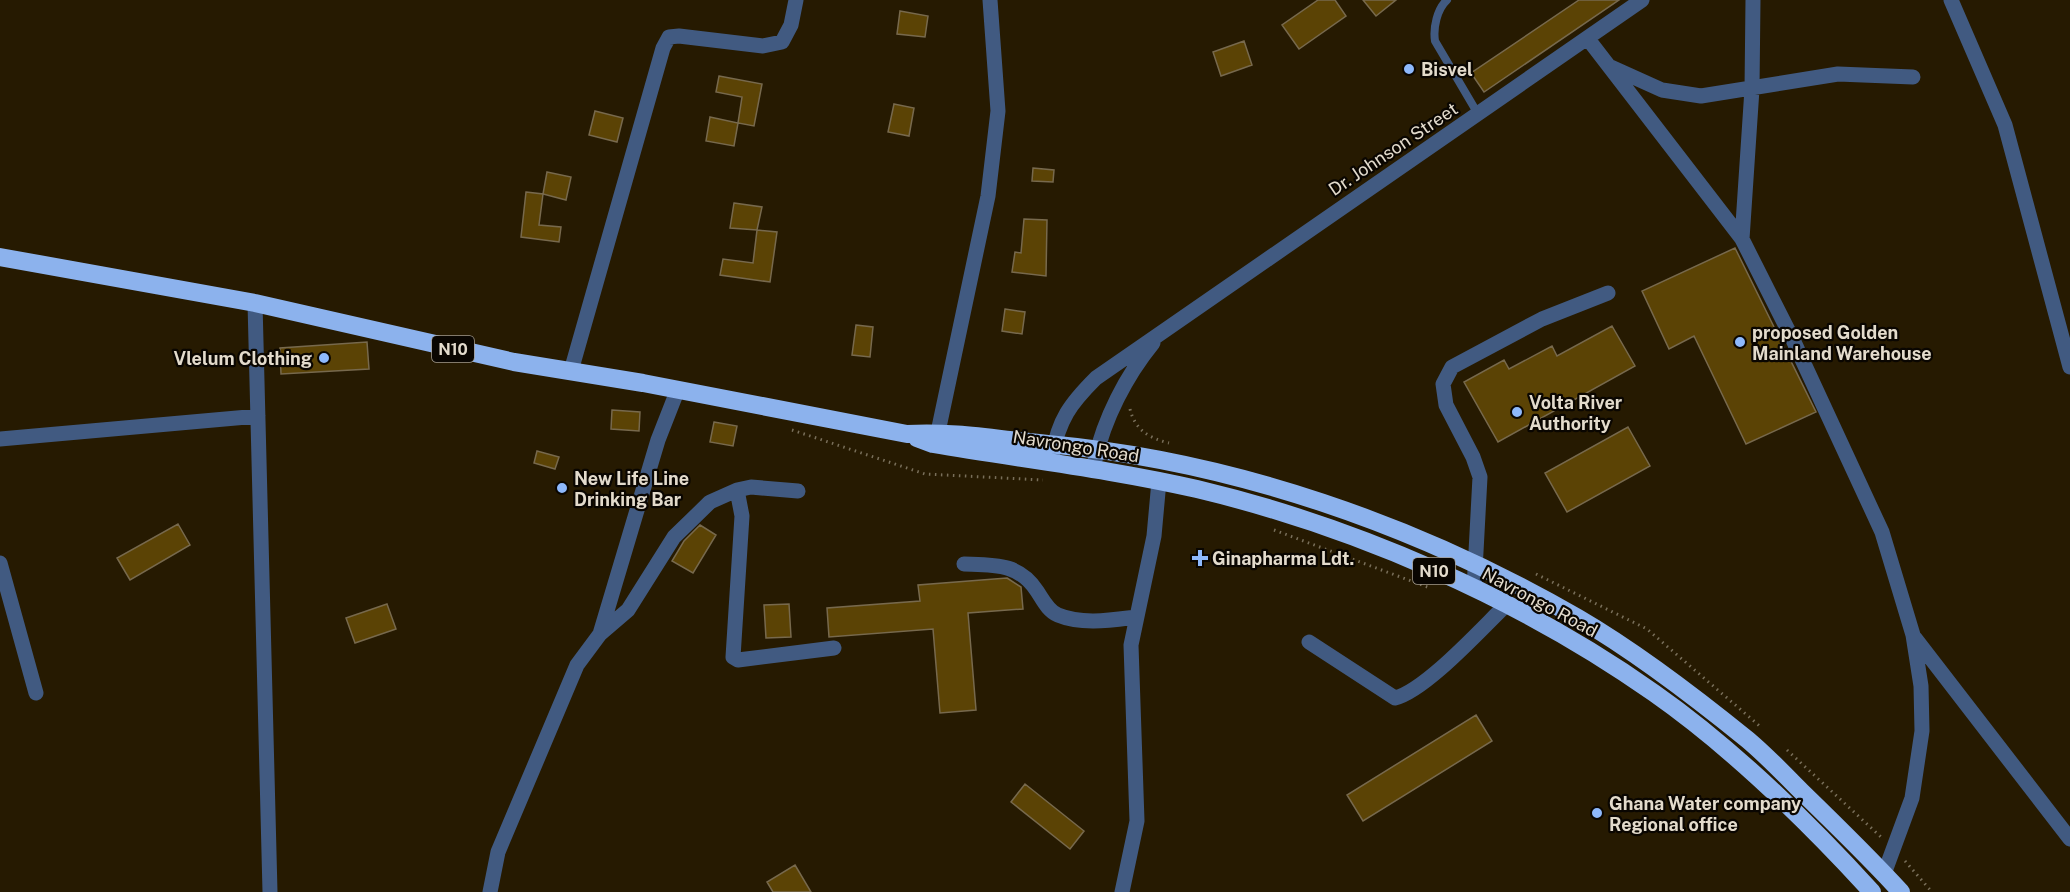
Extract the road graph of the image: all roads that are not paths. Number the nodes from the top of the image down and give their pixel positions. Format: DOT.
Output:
graph roads {
  1 [pos="796,0"];
  2 [pos="990,0"];
  3 [pos="1447,0"];
  4 [pos="1642,0"];
  5 [pos="1753,0"];
  6 [pos="1951,0"];
  7 [pos="1588,39"];
  8 [pos="1609,66"];
  9 [pos="1913,77"];
  10 [pos="1752,89"];
  11 [pos="1478,114"];
  12 [pos="1742,239"];
  13 [pos="0,257"];
  14 [pos="1608,293"];
  15 [pos="255,303"];
  16 [pos="1164,329"];
  17 [pos="2070,368"];
  18 [pos="570,371"];
  19 [pos="678,389"];
  20 [pos="258,416"];
  21 [pos="935,438"];
  22 [pos="0,439"];
  23 [pos="1097,450"];
  24 [pos="1050,462"];
  25 [pos="1093,469"];
  26 [pos="1159,481"];
  27 [pos="737,490"];
  28 [pos="798,491"];
  29 [pos="0,563"];
  30 [pos="964,564"];
  31 [pos="1476,565"];
  32 [pos="1474,589"];
  33 [pos="1506,605"];
  34 [pos="1136,617"];
  35 [pos="600,634"];
  36 [pos="1913,635"];
  37 [pos="1309,642"];
  38 [pos="834,648"];
  39 [pos="36,693"];
  40 [pos="2070,839"];
  41 [pos="1884,874"];
  42 [pos="270,892"];
  43 [pos="490,892"];
  44 [pos="1122,892"];
  45 [pos="1872,892"];
  46 [pos="1901,892"];
  1 -- 18 [label="street"];
  2 -- 21 [label="street"];
  3 -- 11 [label="lane"];
  4 -- 7 [label="street, Dr. Johnson Street"];
  5 -- 10 [label="street"];
  6 -- 17 [label="street"];
  7 -- 8 [label="street"];
  7 -- 11 [label="street, Dr. Johnson Street"];
  8 -- 10 [label="street"];
  8 -- 12 [label="street"];
  9 -- 10 [label="street"];
  10 -- 12 [label="street"];
  11 -- 16 [label="street, Dr. Johnson Street"];
  12 -- 36 [label="street"];
  13 -- 15 [label="highway, N10"];
  14 -- 31 [label="street"];
  15 -- 18 [label="highway, N10"];
  15 -- 20 [label="street"];
  16 -- 23 [label="street, Dr. Johnson Street"];
  16 -- 24 [label="street, Dr. Johnson Street"];
  18 -- 19 [label="highway, N10"];
  19 -- 21 [label="highway, Navrongo Road / N10"];
  19 -- 35 [label="street"];
  20 -- 22 [label="street"];
  20 -- 42 [label="street"];
  21 -- 24 [label="highway, Navrongo Road / N10"];
  23 -- 24 [label="highway, Navrongo Road / N10"];
  23 -- 25 [label="street, Dr. Johnson Street"];
  23 -- 31 [label="highway, Navrongo Road / N10"];
  24 -- 25 [label="highway, Navrongo Road / N10"];
  25 -- 26 [label="highway, Navrongo Road / N10"];
  26 -- 32 [label="highway, Navrongo Road / N10"];
  26 -- 34 [label="street"];
  27 -- 28 [label="street"];
  27 -- 35 [label="street"];
  27 -- 38 [label="street"];
  29 -- 39 [label="street"];
  30 -- 34 [label="street"];
  31 -- 32 [label="street"];
  31 -- 41 [label="highway, Navrongo Road / N10"];
  32 -- 33 [label="highway, Navrongo Road / N10"];
  33 -- 37 [label="street"];
  33 -- 45 [label="highway, Navrongo Road / N10"];
  34 -- 44 [label="street"];
  35 -- 43 [label="street"];
  36 -- 40 [label="street"];
  36 -- 41 [label="street"];
  41 -- 46 [label="highway, Navrongo Road / N10"];
}
